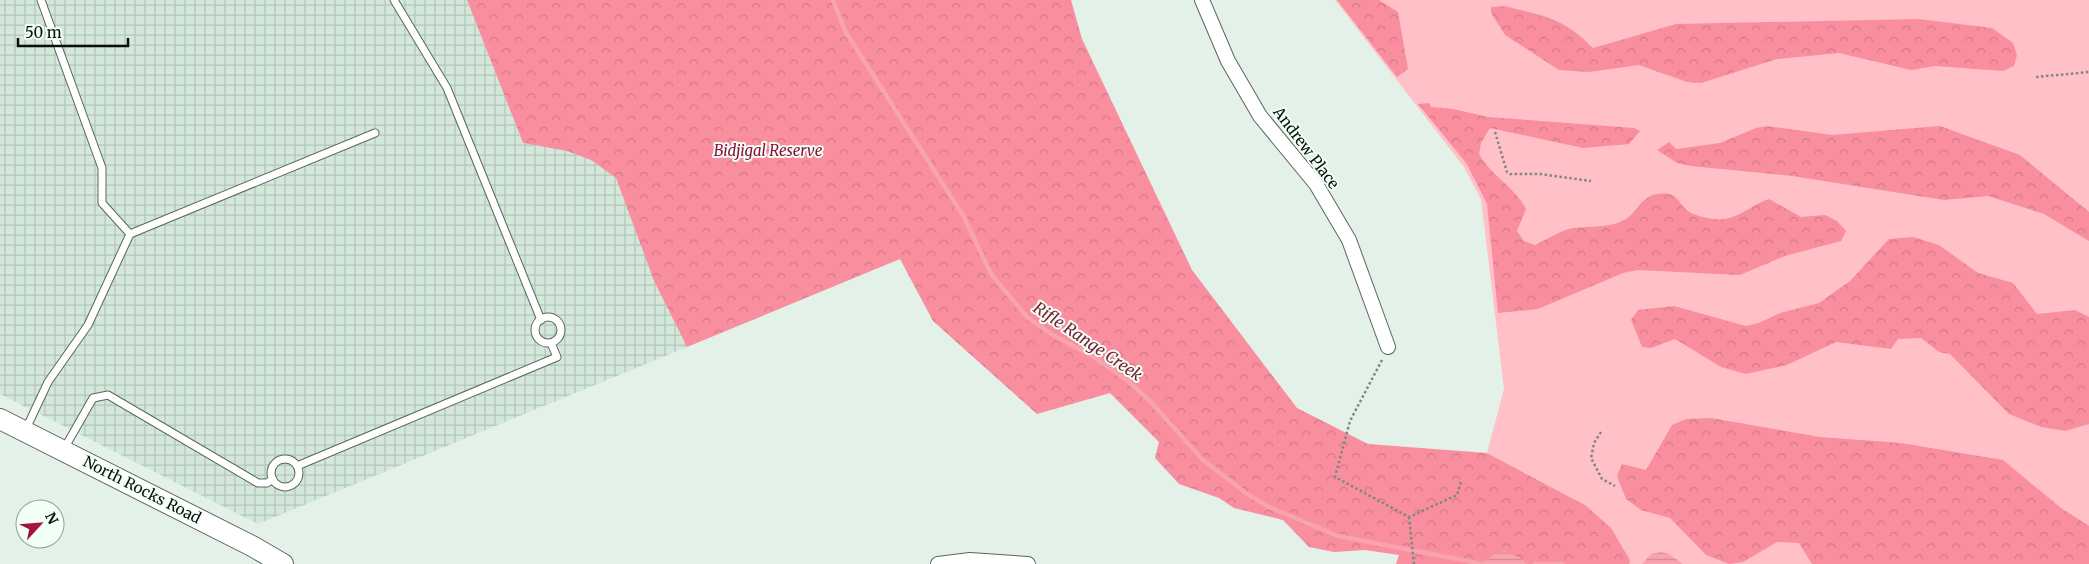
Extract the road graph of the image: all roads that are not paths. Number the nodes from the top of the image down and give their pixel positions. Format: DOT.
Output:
graph roads {
  1 [pos="41,0"];
  2 [pos="394,0"];
  3 [pos="1202,0"];
  4 [pos="375,133"];
  5 [pos="130,234"];
  6 [pos="541,320"];
  7 [pos="551,343"];
  8 [pos="1388,347"];
  9 [pos="0,419"];
  10 [pos="25,431"];
  11 [pos="64,451"];
  12 [pos="298,466"];
  13 [pos="273,480"];
  14 [pos="283,564"];
  15 [pos="938,564"];
  16 [pos="1028,564"];
  1 -- 5 [label="lane"];
  2 -- 6 [label="lane"];
  3 -- 8 [label="street, Andrew Place"];
  4 -- 5 [label="lane"];
  5 -- 10 [label="lane"];
  6 -- 7 [label="lane"];
  6 -- 7 [label="lane"];
  7 -- 12 [label="lane"];
  9 -- 10 [label="main road, North Rocks Road"];
  10 -- 11 [label="main road, North Rocks Road"];
  11 -- 13 [label="lane"];
  11 -- 14 [label="main road, North Rocks Road"];
  12 -- 13 [label="lane"];
  12 -- 13 [label="lane"];
  15 -- 16 [label="street"];
}
